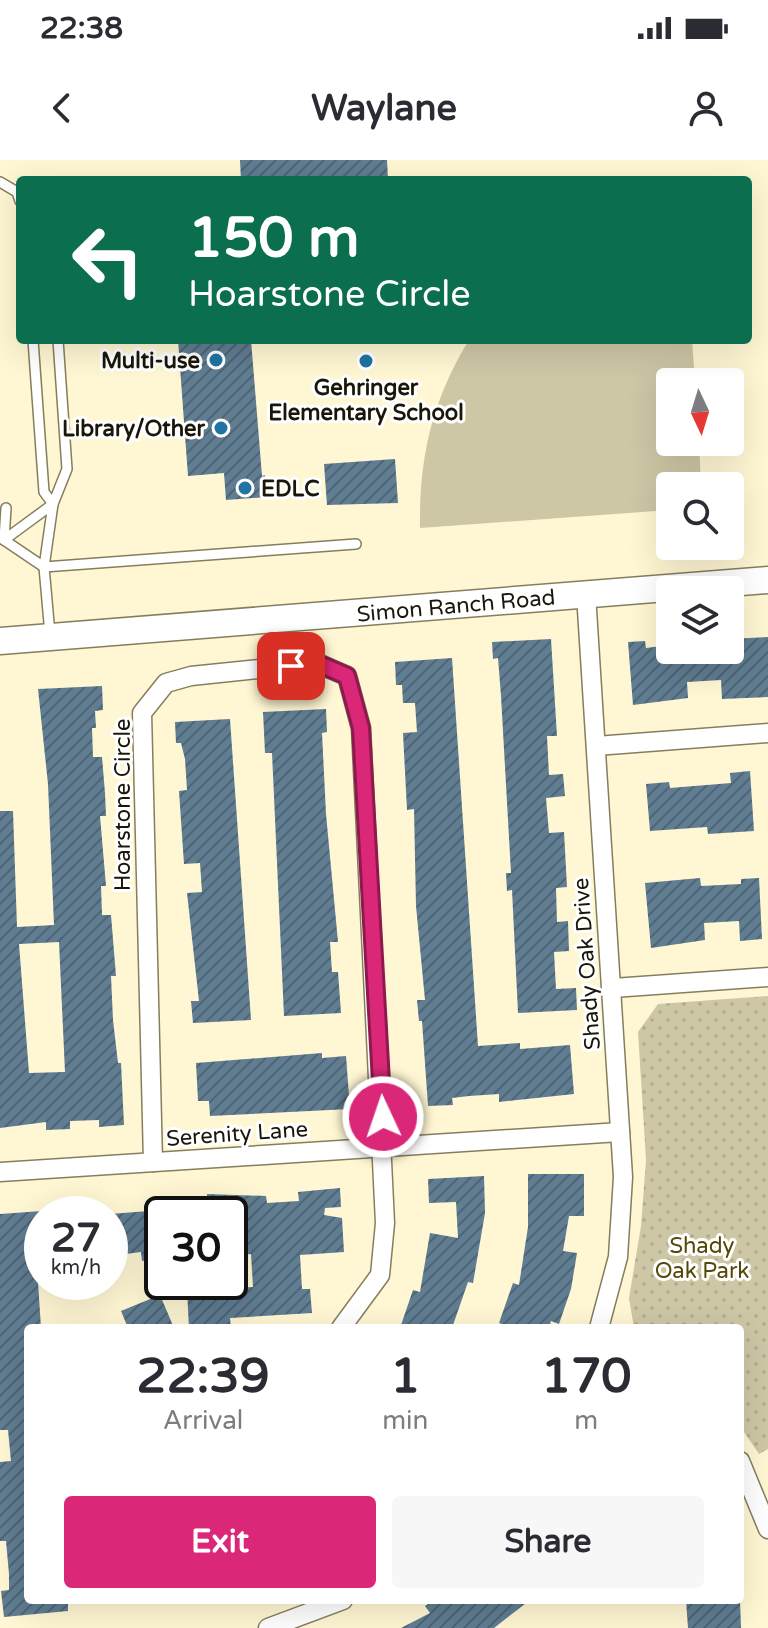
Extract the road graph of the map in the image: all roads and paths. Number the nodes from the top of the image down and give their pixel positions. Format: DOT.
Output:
graph roads {
  1 [pos="33,344"];
  2 [pos="58,344"];
  3 [pos="53,504"];
  4 [pos="6,508"];
  5 [pos="4,540"];
  6 [pos="356,544"];
  7 [pos="44,567"];
  8 [pos="768,580"];
  9 [pos="586,594"];
  10 [pos="50,637"];
  11 [pos="0,641"];
  12 [pos="768,733"];
  13 [pos="596,746"];
  14 [pos="768,977"];
  15 [pos="613,988"];
  16 [pos="620,1132"];
  17 [pos="384,1147"];
  18 [pos="153,1162"];
  19 [pos="0,1172"];
  20 [pos="344,1324"];
  21 [pos="600,1324"];
  22 [pos="744,1471"];
  23 [pos="768,1529"];
  24 [pos="332,1604"];
  25 [pos="268,1628"];
  1 -- 3 [label="lane"];
  2 -- 3 [label="lane"];
  3 -- 5 [label="lane"];
  3 -- 7 [label="lane"];
  4 -- 5 [label="lane"];
  5 -- 7 [label="lane"];
  6 -- 7 [label="lane"];
  7 -- 10 [label="lane"];
  8 -- 9 [label="street, Simon Ranch Road"];
  9 -- 10 [label="street, Simon Ranch Road"];
  9 -- 13 [label="street, Shady Oak Drive"];
  10 -- 11 [label="street, Simon Ranch Road"];
  12 -- 13 [label="street"];
  13 -- 15 [label="street, Shady Oak Drive"];
  14 -- 15 [label="street"];
  15 -- 16 [label="street, Shady Oak Drive"];
  16 -- 17 [label="street, Serenity Lane"];
  16 -- 21 [label="street, Shady Oak Drive"];
  17 -- 18 [label="street, Serenity Lane"];
  17 -- 18 [label="street, Hoarstone Circle"];
  17 -- 20 [label="street"];
  18 -- 19 [label="street, Serenity Lane"];
  22 -- 23 [label="street"];
  24 -- 25 [label="street"];
}
